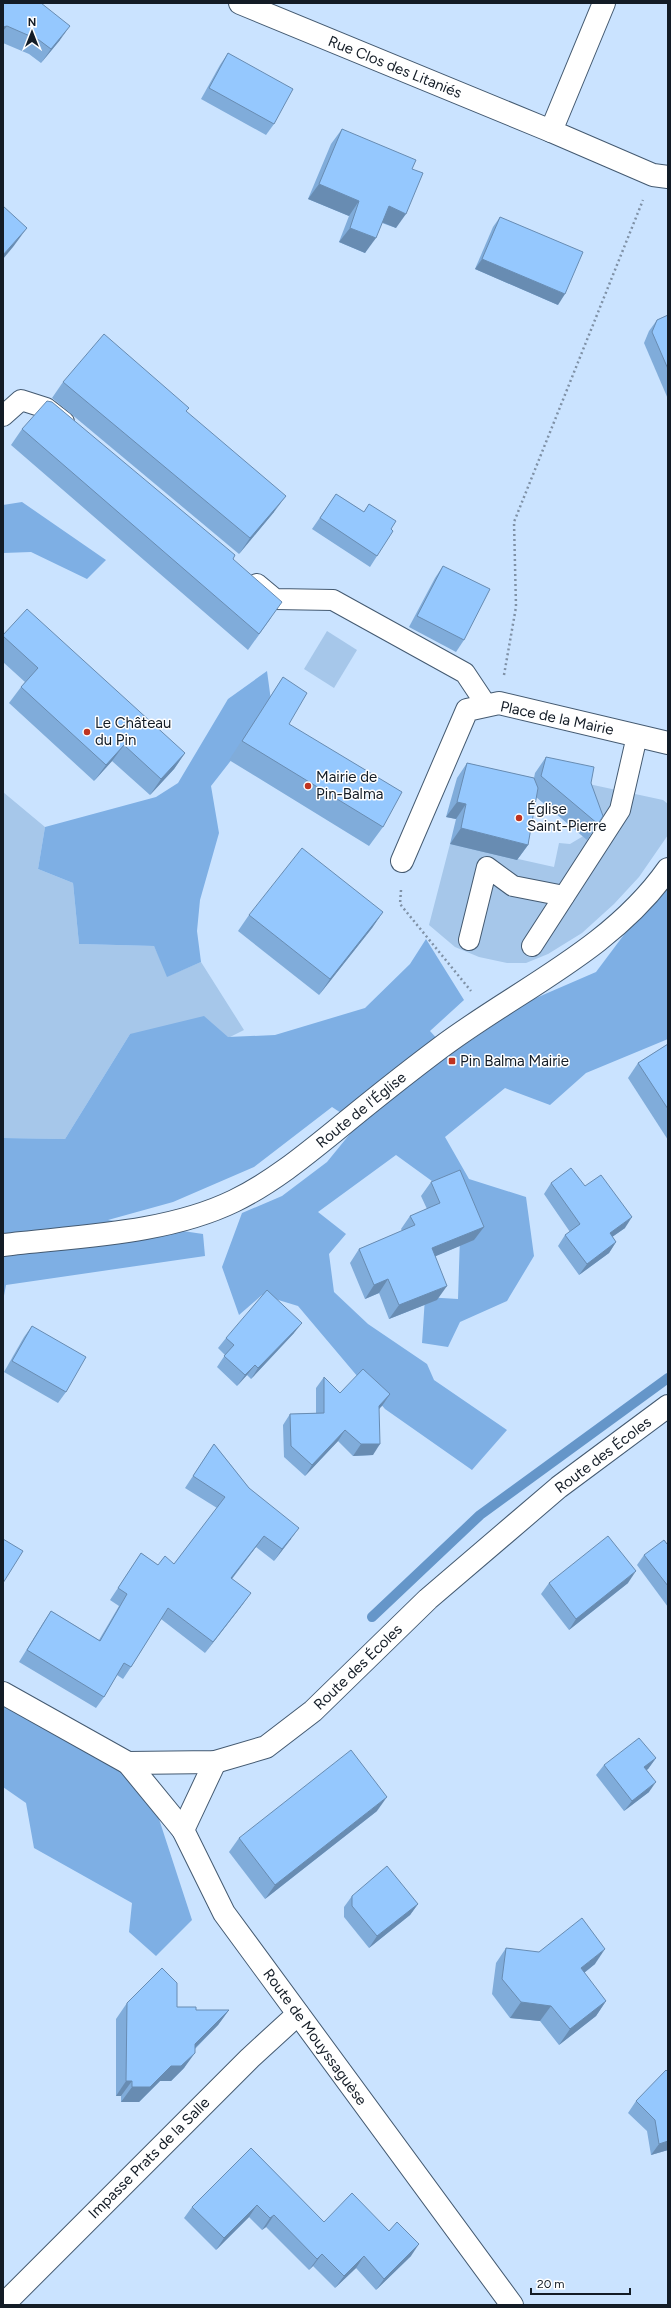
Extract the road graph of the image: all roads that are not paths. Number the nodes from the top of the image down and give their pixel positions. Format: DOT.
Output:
graph roads {
  1 [pos="240,3"];
  2 [pos="604,3"];
  3 [pos="550,131"];
  4 [pos="660,176"];
  5 [pos="3,416"];
  6 [pos="76,433"];
  7 [pos="245,574"];
  8 [pos="493,705"];
  9 [pos="637,736"];
  10 [pos="668,743"];
  11 [pos="402,861"];
  12 [pos="668,869"];
  13 [pos="564,896"];
  14 [pos="469,940"];
  15 [pos="532,946"];
  16 [pos="3,1245"];
  17 [pos="668,1406"];
  18 [pos="3,1693"];
  19 [pos="214,1762"];
  20 [pos="128,1763"];
  21 [pos="183,1830"];
  22 [pos="298,2014"];
  23 [pos="3,2305"];
  24 [pos="512,2305"];
  1 -- 3 [label="street, Rue Clos des Litaniés"];
  2 -- 3 [label="street"];
  3 -- 4 [label="street, Rue Clos des Litaniés"];
  5 -- 6 [label="lane"];
  7 -- 8 [label="lane"];
  8 -- 9 [label="street, Place de la Mairie"];
  8 -- 11 [label="street, Place de la Mairie"];
  9 -- 10 [label="street, Place de la Mairie"];
  9 -- 13 [label="lane"];
  12 -- 16 [label="street, Route de l'Église"];
  13 -- 14 [label="lane"];
  13 -- 15 [label="lane"];
  17 -- 19 [label="street, Route des Écoles"];
  18 -- 20 [label="street, Route des Écoles"];
  19 -- 20 [label="street, Route des Écoles"];
  19 -- 21 [label="street"];
  20 -- 21 [label="street, Route de Mouyssaguèse"];
  21 -- 22 [label="street, Route de Mouyssaguèse"];
  22 -- 23 [label="street, Impasse Prats de la Salle"];
  22 -- 24 [label="street, Route de Mouyssaguèse"];
}
